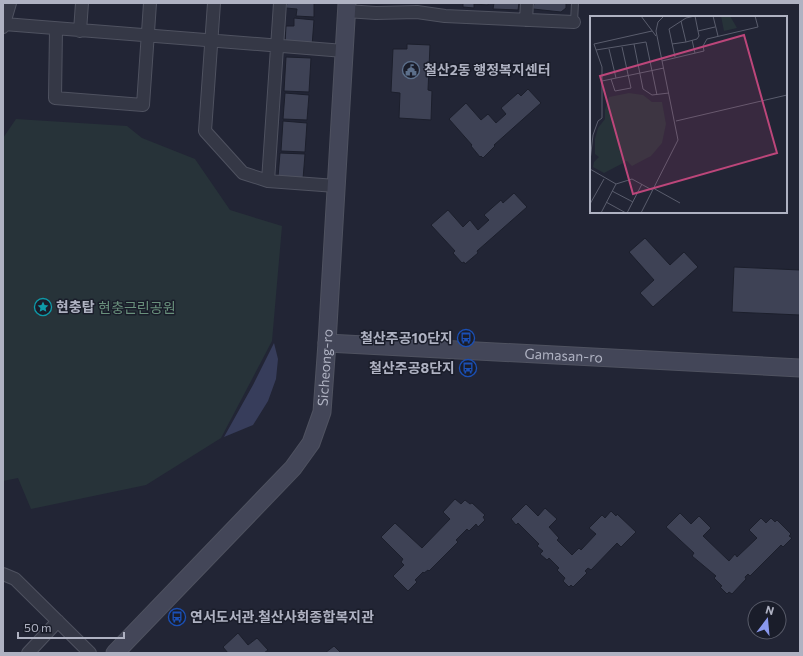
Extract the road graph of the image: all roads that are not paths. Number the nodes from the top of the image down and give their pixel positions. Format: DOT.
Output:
graph roads {
  1 [pos="10,3"];
  2 [pos="82,3"];
  3 [pos="150,3"];
  4 [pos="214,3"];
  5 [pos="280,3"];
  6 [pos="527,3"];
  7 [pos="575,3"];
  8 [pos="347,7"];
  9 [pos="417,8"];
  10 [pos="526,20"];
  11 [pos="574,22"];
  12 [pos="3,25"];
  13 [pos="56,29"];
  14 [pos="80,31"];
  15 [pos="148,36"];
  16 [pos="212,41"];
  17 [pos="277,46"];
  18 [pos="344,51"];
  19 [pos="268,181"];
  20 [pos="336,186"];
  21 [pos="327,344"];
  22 [pos="800,368"];
  23 [pos="3,574"];
  24 [pos="58,621"];
  25 [pos="28,653"];
  26 [pos="90,653"];
  27 [pos="115,653"];
  1 -- 12 [label="street"];
  2 -- 14 [label="street"];
  3 -- 15 [label="street"];
  4 -- 16 [label="street"];
  5 -- 17 [label="street"];
  6 -- 10 [label="street"];
  7 -- 11 [label="lane"];
  8 -- 9 [label="street"];
  8 -- 18 [label="main road, Sicheong-ro"];
  9 -- 10 [label="street"];
  10 -- 11 [label="street"];
  12 -- 13 [label="street"];
  13 -- 14 [label="street"];
  13 -- 15 [label="street"];
  14 -- 15 [label="street"];
  15 -- 16 [label="street"];
  16 -- 17 [label="street"];
  16 -- 19 [label="street"];
  17 -- 18 [label="street"];
  17 -- 19 [label="street"];
  18 -- 20 [label="main road, Sicheong-ro"];
  19 -- 20 [label="street"];
  20 -- 21 [label="main road, Sicheong-ro"];
  21 -- 22 [label="main road, Gamasan-ro"];
  21 -- 27 [label="main road, Sicheong-ro"];
  23 -- 24 [label="street"];
  24 -- 25 [label="street"];
  24 -- 26 [label="street"];
}
